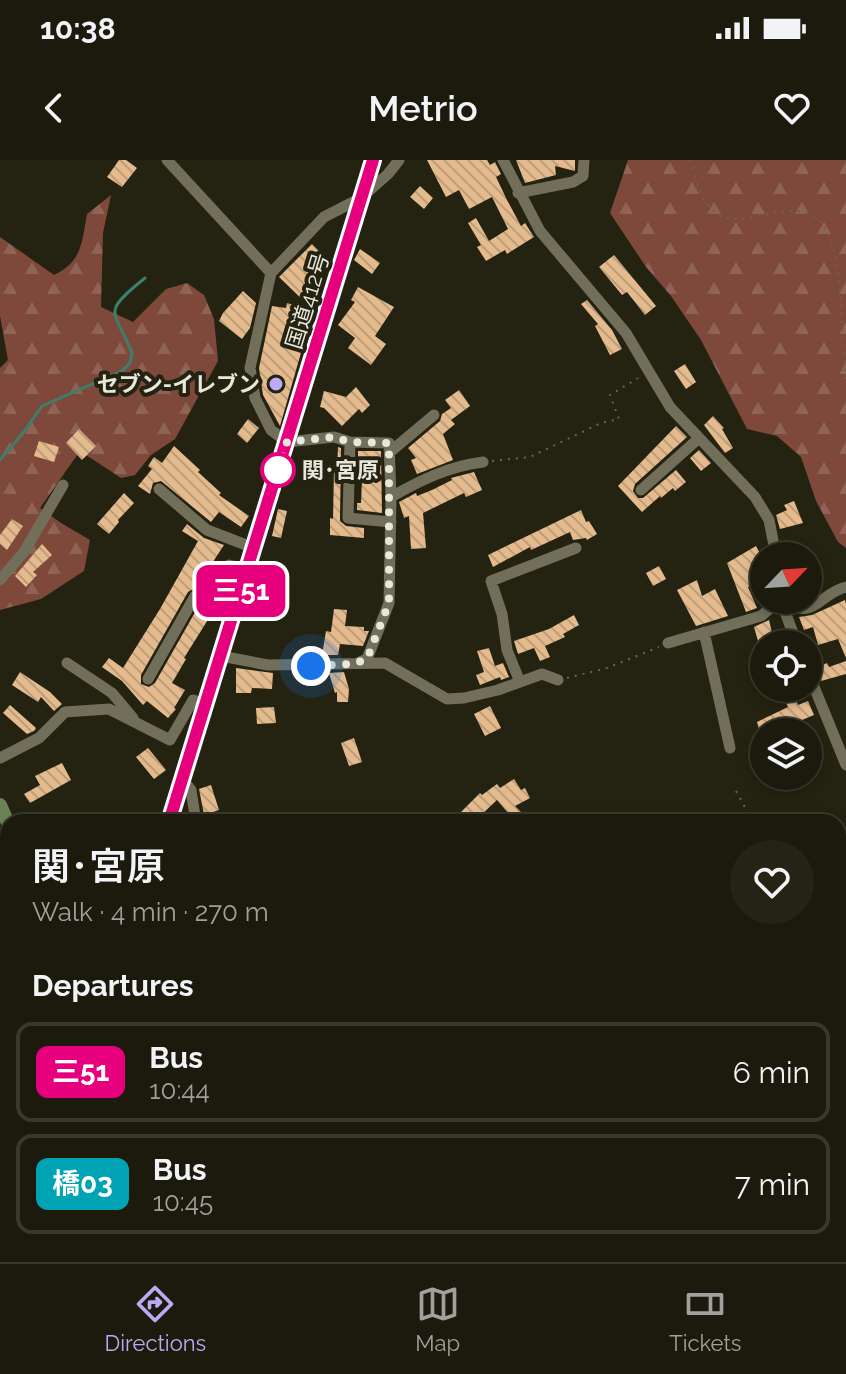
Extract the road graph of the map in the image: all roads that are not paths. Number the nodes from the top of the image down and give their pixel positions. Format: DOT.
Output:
graph roads {
  1 [pos="167,160"];
  2 [pos="373,160"];
  3 [pos="399,160"];
  4 [pos="503,160"];
  5 [pos="584,160"];
  6 [pos="518,193"];
  7 [pos="361,198"];
  8 [pos="271,273"];
  9 [pos="434,415"];
  10 [pos="698,439"];
  11 [pos="287,442"];
  12 [pos="350,442"];
  13 [pos="390,452"];
  14 [pos="483,462"];
  15 [pos="63,485"];
  16 [pos="159,489"];
  17 [pos="641,490"];
  18 [pos="391,497"];
  19 [pos="391,522"];
  20 [pos="775,542"];
  21 [pos="254,548"];
  22 [pos="576,548"];
  23 [pos="248,570"];
  24 [pos="0,580"];
  25 [pos="846,587"];
  26 [pos="822,601"];
  27 [pos="764,614"];
  28 [pos="704,632"];
  29 [pos="668,643"];
  30 [pos="221,656"];
  31 [pos="67,663"];
  32 [pos="353,664"];
  33 [pos="148,679"];
  34 [pos="558,680"];
  35 [pos="520,682"];
  36 [pos="820,702"];
  37 [pos="207,704"];
  38 [pos="136,721"];
  39 [pos="730,748"];
  40 [pos="0,758"];
  41 [pos="846,765"];
  42 [pos="182,779"];
  43 [pos="171,814"];
  44 [pos="195,814"];
  1 -- 8 [label="street"];
  2 -- 7 [label="highway, 国道412号"];
  3 -- 7 [label="street"];
  4 -- 6 [label="street"];
  5 -- 6 [label="street"];
  6 -- 10 [label="street"];
  7 -- 8 [label="street"];
  7 -- 11 [label="highway, 国道412号"];
  8 -- 11 [label="street"];
  9 -- 13 [label="street"];
  10 -- 17 [label="street"];
  10 -- 20 [label="street"];
  11 -- 12 [label="street"];
  11 -- 21 [label="highway, 国道412号"];
  12 -- 13 [label="street"];
  12 -- 19 [label="street"];
  13 -- 18 [label="street"];
  14 -- 18 [label="street"];
  15 -- 24 [label="street"];
  16 -- 21 [label="street"];
  18 -- 19 [label="street"];
  19 -- 32 [label="street"];
  21 -- 23 [label="highway, 国道412号"];
  22 -- 35 [label="street"];
  23 -- 30 [label="highway, 国道412号"];
  23 -- 33 [label="street"];
  25 -- 26 [label="street"];
  27 -- 28 [label="street"];
  28 -- 29 [label="street"];
  28 -- 39 [label="street"];
  30 -- 32 [label="street"];
  30 -- 37 [label="highway, 国道412号"];
  31 -- 38 [label="street"];
  32 -- 35 [label="street"];
  34 -- 35 [label="street"];
  36 -- 41 [label="street"];
  37 -- 38 [label="street"];
  37 -- 42 [label="highway, 国道412号"];
  38 -- 40 [label="street"];
  42 -- 43 [label="highway, 国道412号"];
  42 -- 44 [label="street"];
}
